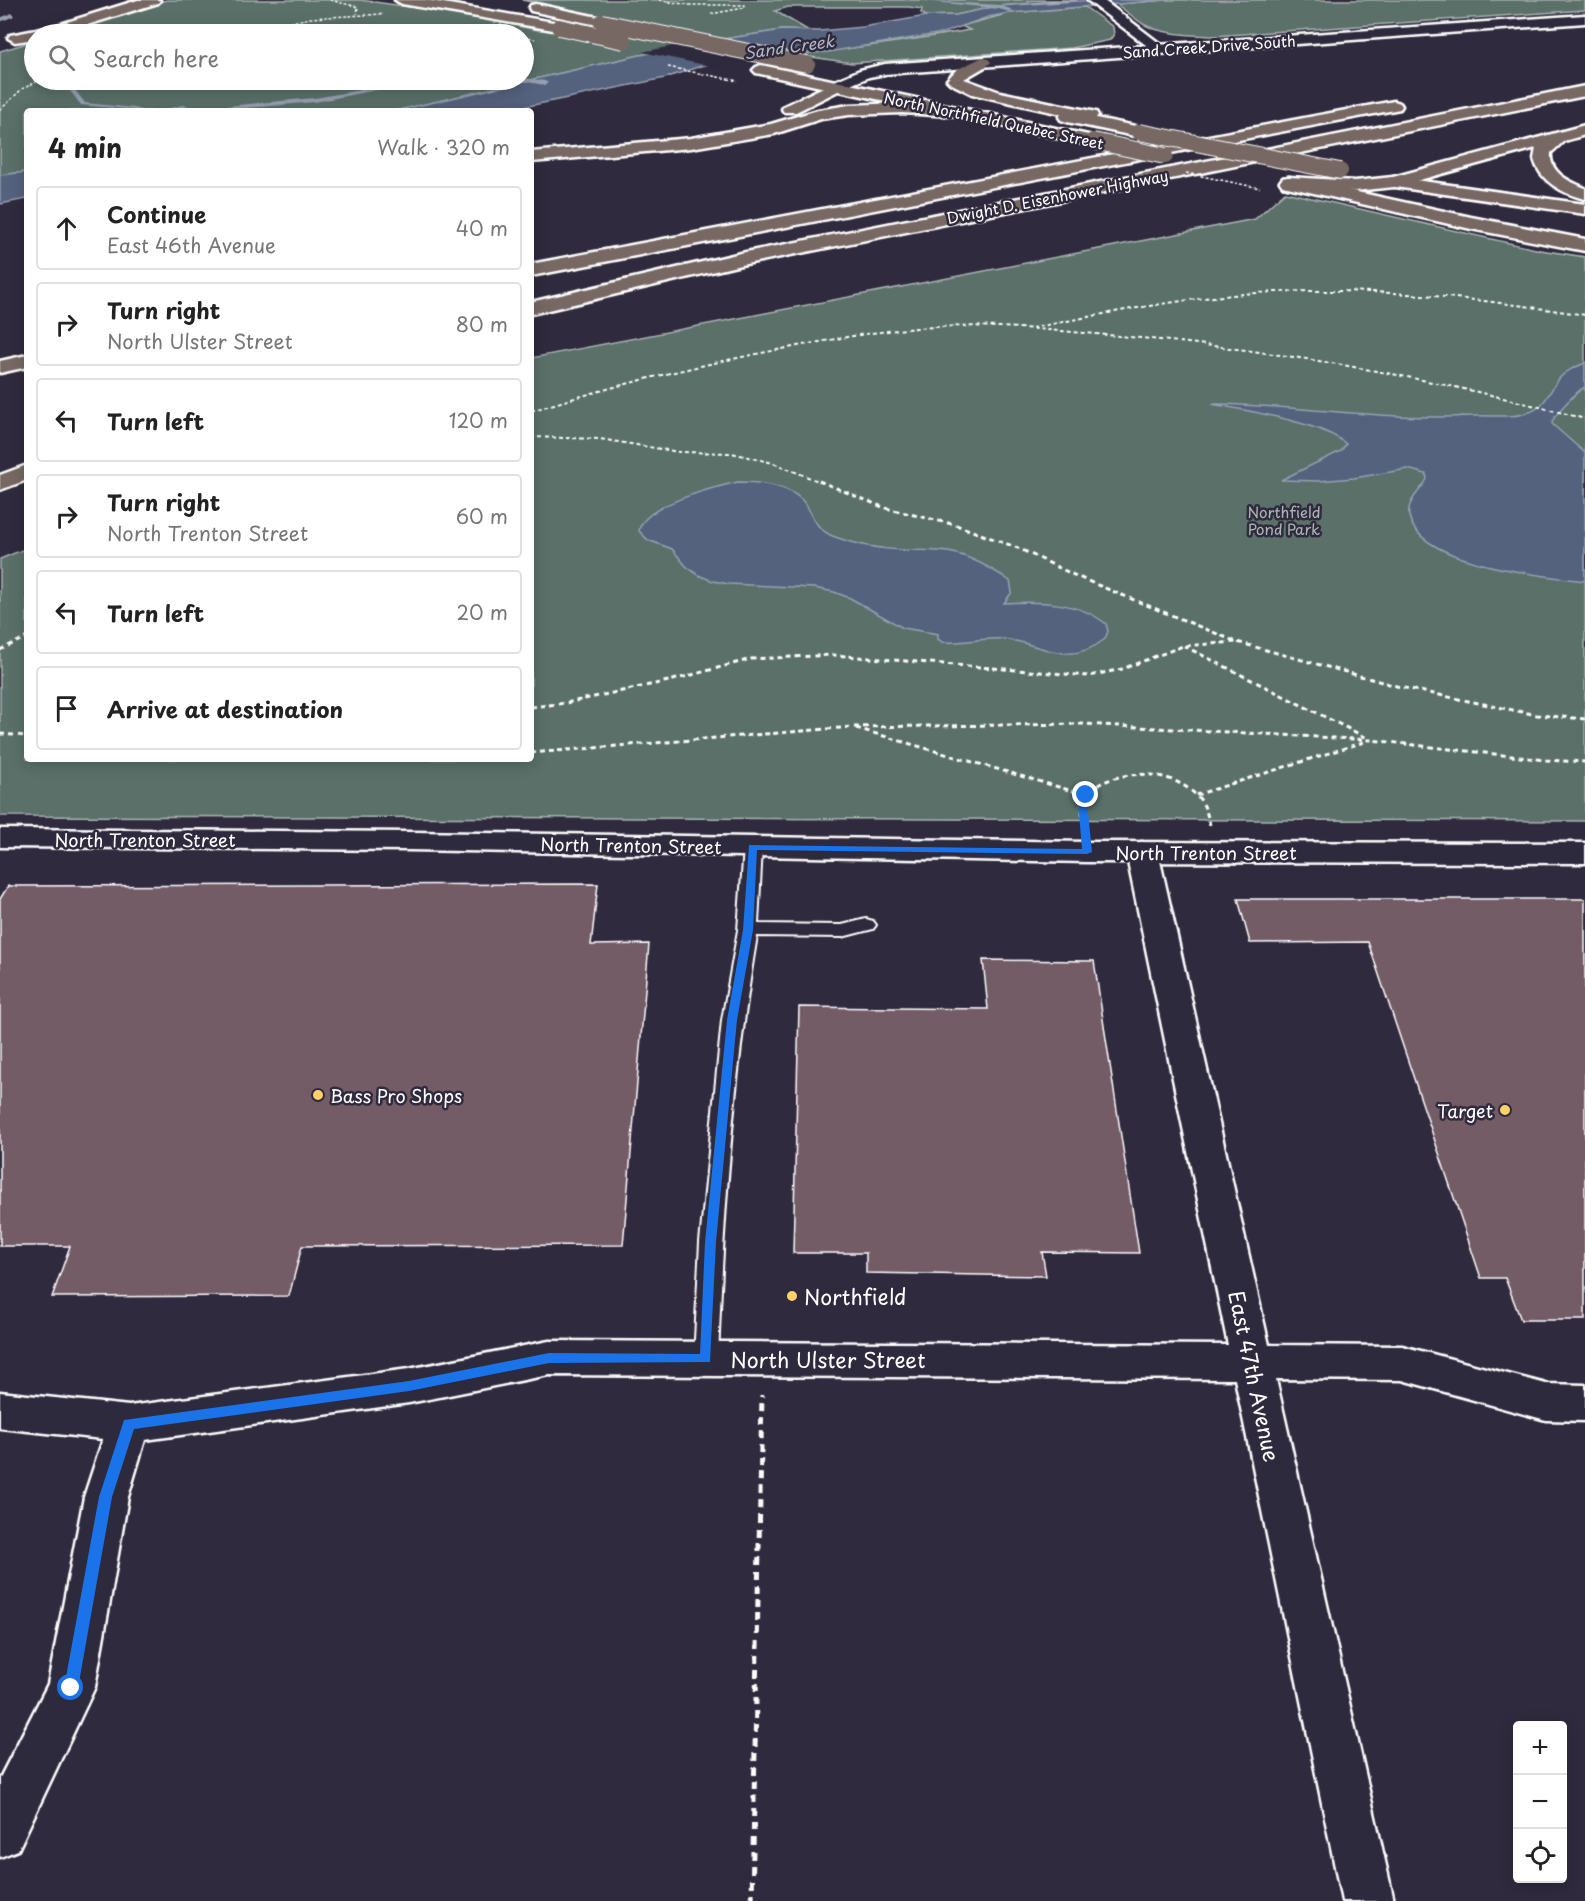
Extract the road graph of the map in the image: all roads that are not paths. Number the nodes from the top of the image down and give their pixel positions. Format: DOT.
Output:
graph roads {
  1 [pos="110,0"];
  2 [pos="153,0"];
  3 [pos="402,0"];
  4 [pos="1094,0"];
  5 [pos="521,5"];
  6 [pos="1585,19"];
  7 [pos="48,24"];
  8 [pos="76,24"];
  9 [pos="24,33"];
  10 [pos="24,37"];
  11 [pos="7,40"];
  12 [pos="1160,49"];
  13 [pos="983,62"];
  14 [pos="860,75"];
  15 [pos="904,84"];
  16 [pos="836,86"];
  17 [pos="1585,91"];
  18 [pos="949,93"];
  19 [pos="1414,103"];
  20 [pos="950,111"];
  21 [pos="1585,130"];
  22 [pos="1147,131"];
  23 [pos="726,137"];
  24 [pos="1558,138"];
  25 [pos="534,157"];
  26 [pos="1254,175"];
  27 [pos="1394,182"];
  28 [pos="1585,194"];
  29 [pos="1585,208"];
  30 [pos="1585,222"];
  31 [pos="1585,245"];
  32 [pos="534,269"];
  33 [pos="534,307"];
  34 [pos="24,363"];
  35 [pos="0,367"];
  36 [pos="24,473"];
  37 [pos="0,483"];
  38 [pos="0,838"];
  39 [pos="753,847"];
  40 [pos="1142,852"];
  41 [pos="1585,853"];
  42 [pos="866,925"];
  43 [pos="748,930"];
  44 [pos="706,1359"];
  45 [pos="1251,1362"];
  46 [pos="1585,1403"];
  47 [pos="0,1410"];
  48 [pos="129,1424"];
  49 [pos="0,1832"];
  50 [pos="1368,1901"];
  1 -- 7 [label="main road"];
  2 -- 8 [label="main road"];
  3 -- 16 [label="main road, North Northfield Quebec Street, bridge"];
  4 -- 12 [label="street"];
  5 -- 14 [label="main road, North Northfield Quebec Street, bridge"];
  6 -- 12 [label="street, Sand Creek Drive South"];
  9 -- 11 [label="main road"];
  10 -- 11 [label="main road"];
  12 -- 13 [label="street, Sand Creek Drive South"];
  13 -- 14 [label="street, Sand Creek Drive South"];
  13 -- 22 [label="main road"];
  14 -- 15 [label="main road, North Northfield Quebec Street"];
  14 -- 16 [label="street, Sand Creek Drive South"];
  16 -- 20 [label="main road, North Northfield Quebec Street"];
  16 -- 23 [label="main road"];
  17 -- 33 [label="main road, Dwight D. Eisenhower Highway"];
  18 -- 22 [label="main road, North Northfield Quebec Street"];
  19 -- 32 [label="main road, Dwight D. Eisenhower Highway"];
  20 -- 23 [label="main road"];
  20 -- 26 [label="main road, North Northfield Quebec Street, bridge"];
  21 -- 24 [label="main road"];
  22 -- 27 [label="main road, North Northfield Quebec Street, bridge"];
  23 -- 25 [label="main road"];
  24 -- 27 [label="main road"];
  24 -- 28 [label="main road"];
  27 -- 29 [label="main road"];
  27 -- 30 [label="main road, North Northfield Quebec Street"];
  27 -- 31 [label="main road"];
  34 -- 35 [label="main road"];
  36 -- 37 [label="main road"];
  38 -- 39 [label="street, North Trenton Street"];
  39 -- 40 [label="street, North Trenton Street"];
  39 -- 43 [label="lane"];
  40 -- 41 [label="street, North Trenton Street"];
  40 -- 45 [label="street, East 47th Avenue"];
  42 -- 43 [label="lane"];
  43 -- 44 [label="lane"];
  44 -- 45 [label="street, North Ulster Street"];
  44 -- 48 [label="street, North Ulster Street"];
  45 -- 46 [label="street, North Ulster Street"];
  45 -- 50 [label="street, East 47th Avenue"];
  47 -- 48 [label="street, North Ulster Street"];
  48 -- 49 [label="street"];
}
